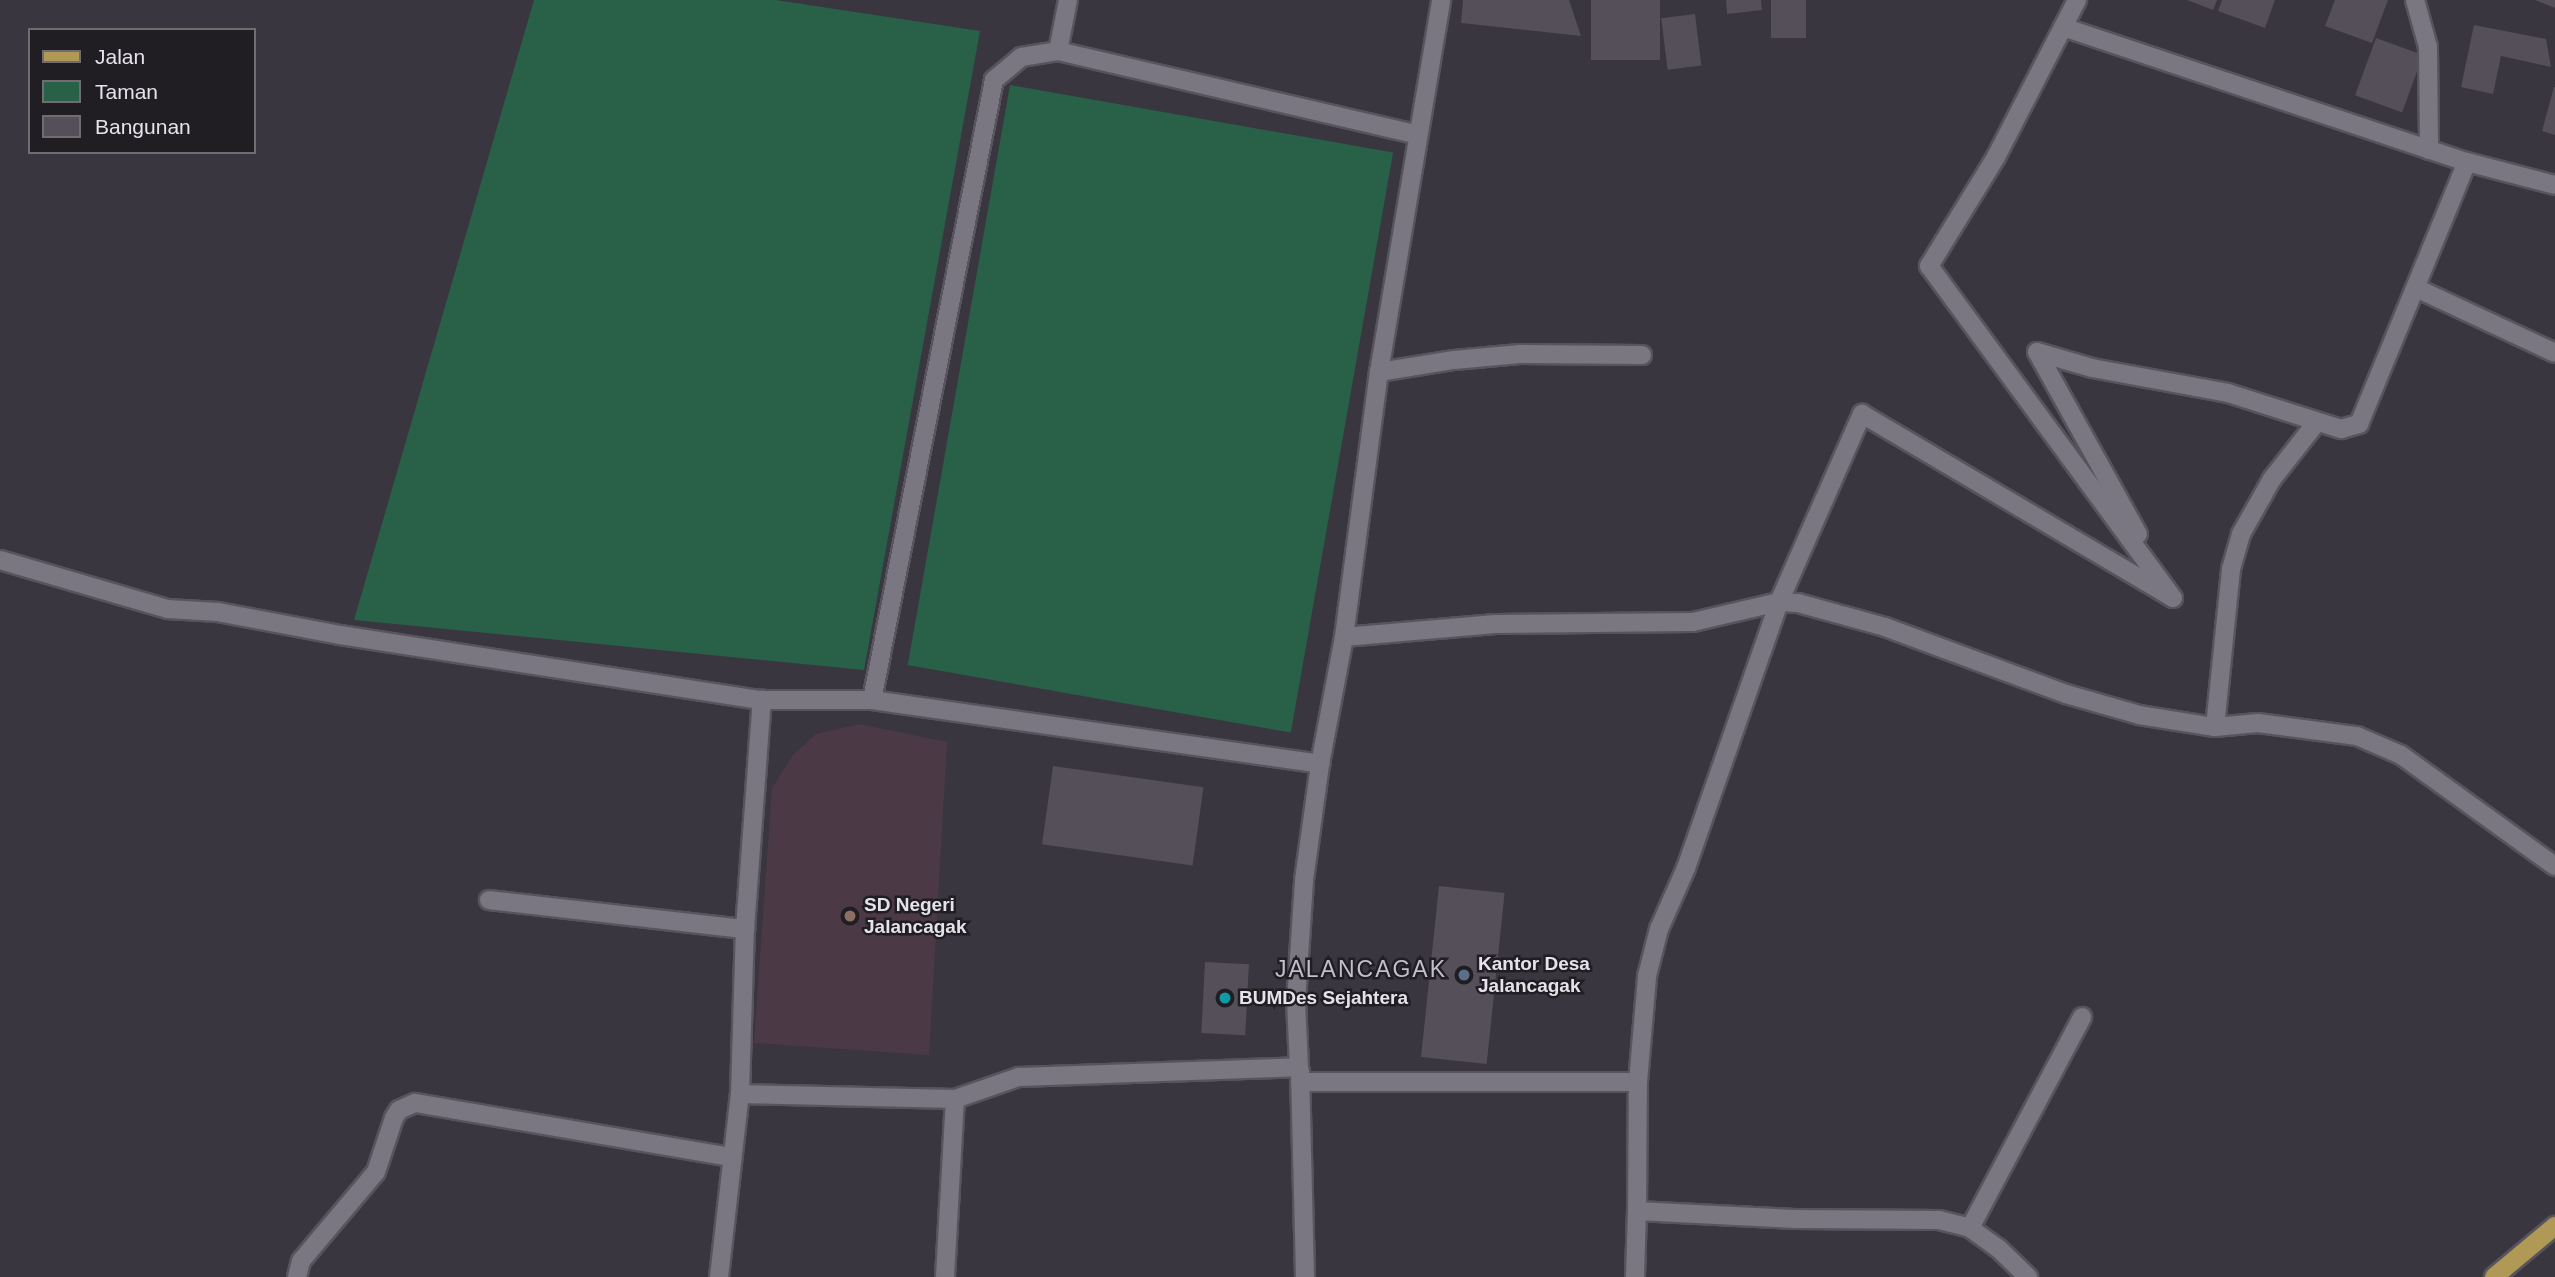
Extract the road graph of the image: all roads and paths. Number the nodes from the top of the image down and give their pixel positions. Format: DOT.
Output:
graph roads {
  1 [pos="1068,0"];
  2 [pos="1441,0"];
  3 [pos="2077,0"];
  4 [pos="2415,0"];
  5 [pos="2063,27"];
  6 [pos="1058,51"];
  7 [pos="1418,135"];
  8 [pos="2429,150"];
  9 [pos="2468,162"];
  10 [pos="2555,185"];
  11 [pos="2418,289"];
  12 [pos="2555,353"];
  13 [pos="1642,355"];
  14 [pos="1379,372"];
  15 [pos="2316,424"];
  16 [pos="0,560"];
  17 [pos="2173,598"];
  18 [pos="1779,602"];
  19 [pos="1344,637"];
  20 [pos="872,699"];
  21 [pos="762,700"];
  22 [pos="2215,727"];
  23 [pos="1320,764"];
  24 [pos="2555,866"];
  25 [pos="489,901"];
  26 [pos="745,929"];
  27 [pos="2082,1017"];
  28 [pos="1300,1075"];
  29 [pos="1638,1082"];
  30 [pos="740,1094"];
  31 [pos="955,1099"];
  32 [pos="732,1157"];
  33 [pos="1637,1211"];
  34 [pos="2555,1226"];
  35 [pos="1970,1228"];
  36 [pos="297,1277"];
  37 [pos="719,1277"];
  38 [pos="945,1277"];
  39 [pos="1305,1277"];
  40 [pos="1635,1277"];
  41 [pos="2028,1277"];
  42 [pos="2494,1277"];
  1 -- 6 [label="street"];
  2 -- 7 [label="street"];
  3 -- 5 [label="street"];
  4 -- 8 [label="street"];
  5 -- 8 [label="street"];
  5 -- 17 [label="street"];
  6 -- 7 [label="street"];
  6 -- 20 [label="street"];
  7 -- 14 [label="street"];
  8 -- 9 [label="street"];
  9 -- 10 [label="street"];
  9 -- 11 [label="street"];
  11 -- 12 [label="street"];
  11 -- 15 [label="street"];
  13 -- 14 [label="street"];
  14 -- 19 [label="street"];
  15 -- 17 [label="street"];
  15 -- 22 [label="street"];
  16 -- 21 [label="street"];
  17 -- 18 [label="street"];
  18 -- 19 [label="street"];
  18 -- 22 [label="street"];
  18 -- 29 [label="street"];
  19 -- 23 [label="street"];
  20 -- 21 [label="street"];
  20 -- 23 [label="street"];
  21 -- 26 [label="street"];
  22 -- 24 [label="street"];
  23 -- 28 [label="street"];
  25 -- 26 [label="street"];
  26 -- 30 [label="street"];
  27 -- 35 [label="street"];
  28 -- 29 [label="street"];
  28 -- 31 [label="street"];
  28 -- 39 [label="street"];
  29 -- 33 [label="street"];
  30 -- 31 [label="street"];
  30 -- 32 [label="street"];
  31 -- 38 [label="street"];
  32 -- 36 [label="street"];
  32 -- 37 [label="street"];
  33 -- 35 [label="street"];
  33 -- 40 [label="street"];
  34 -- 42 [label="main road"];
  35 -- 41 [label="street"];
}
